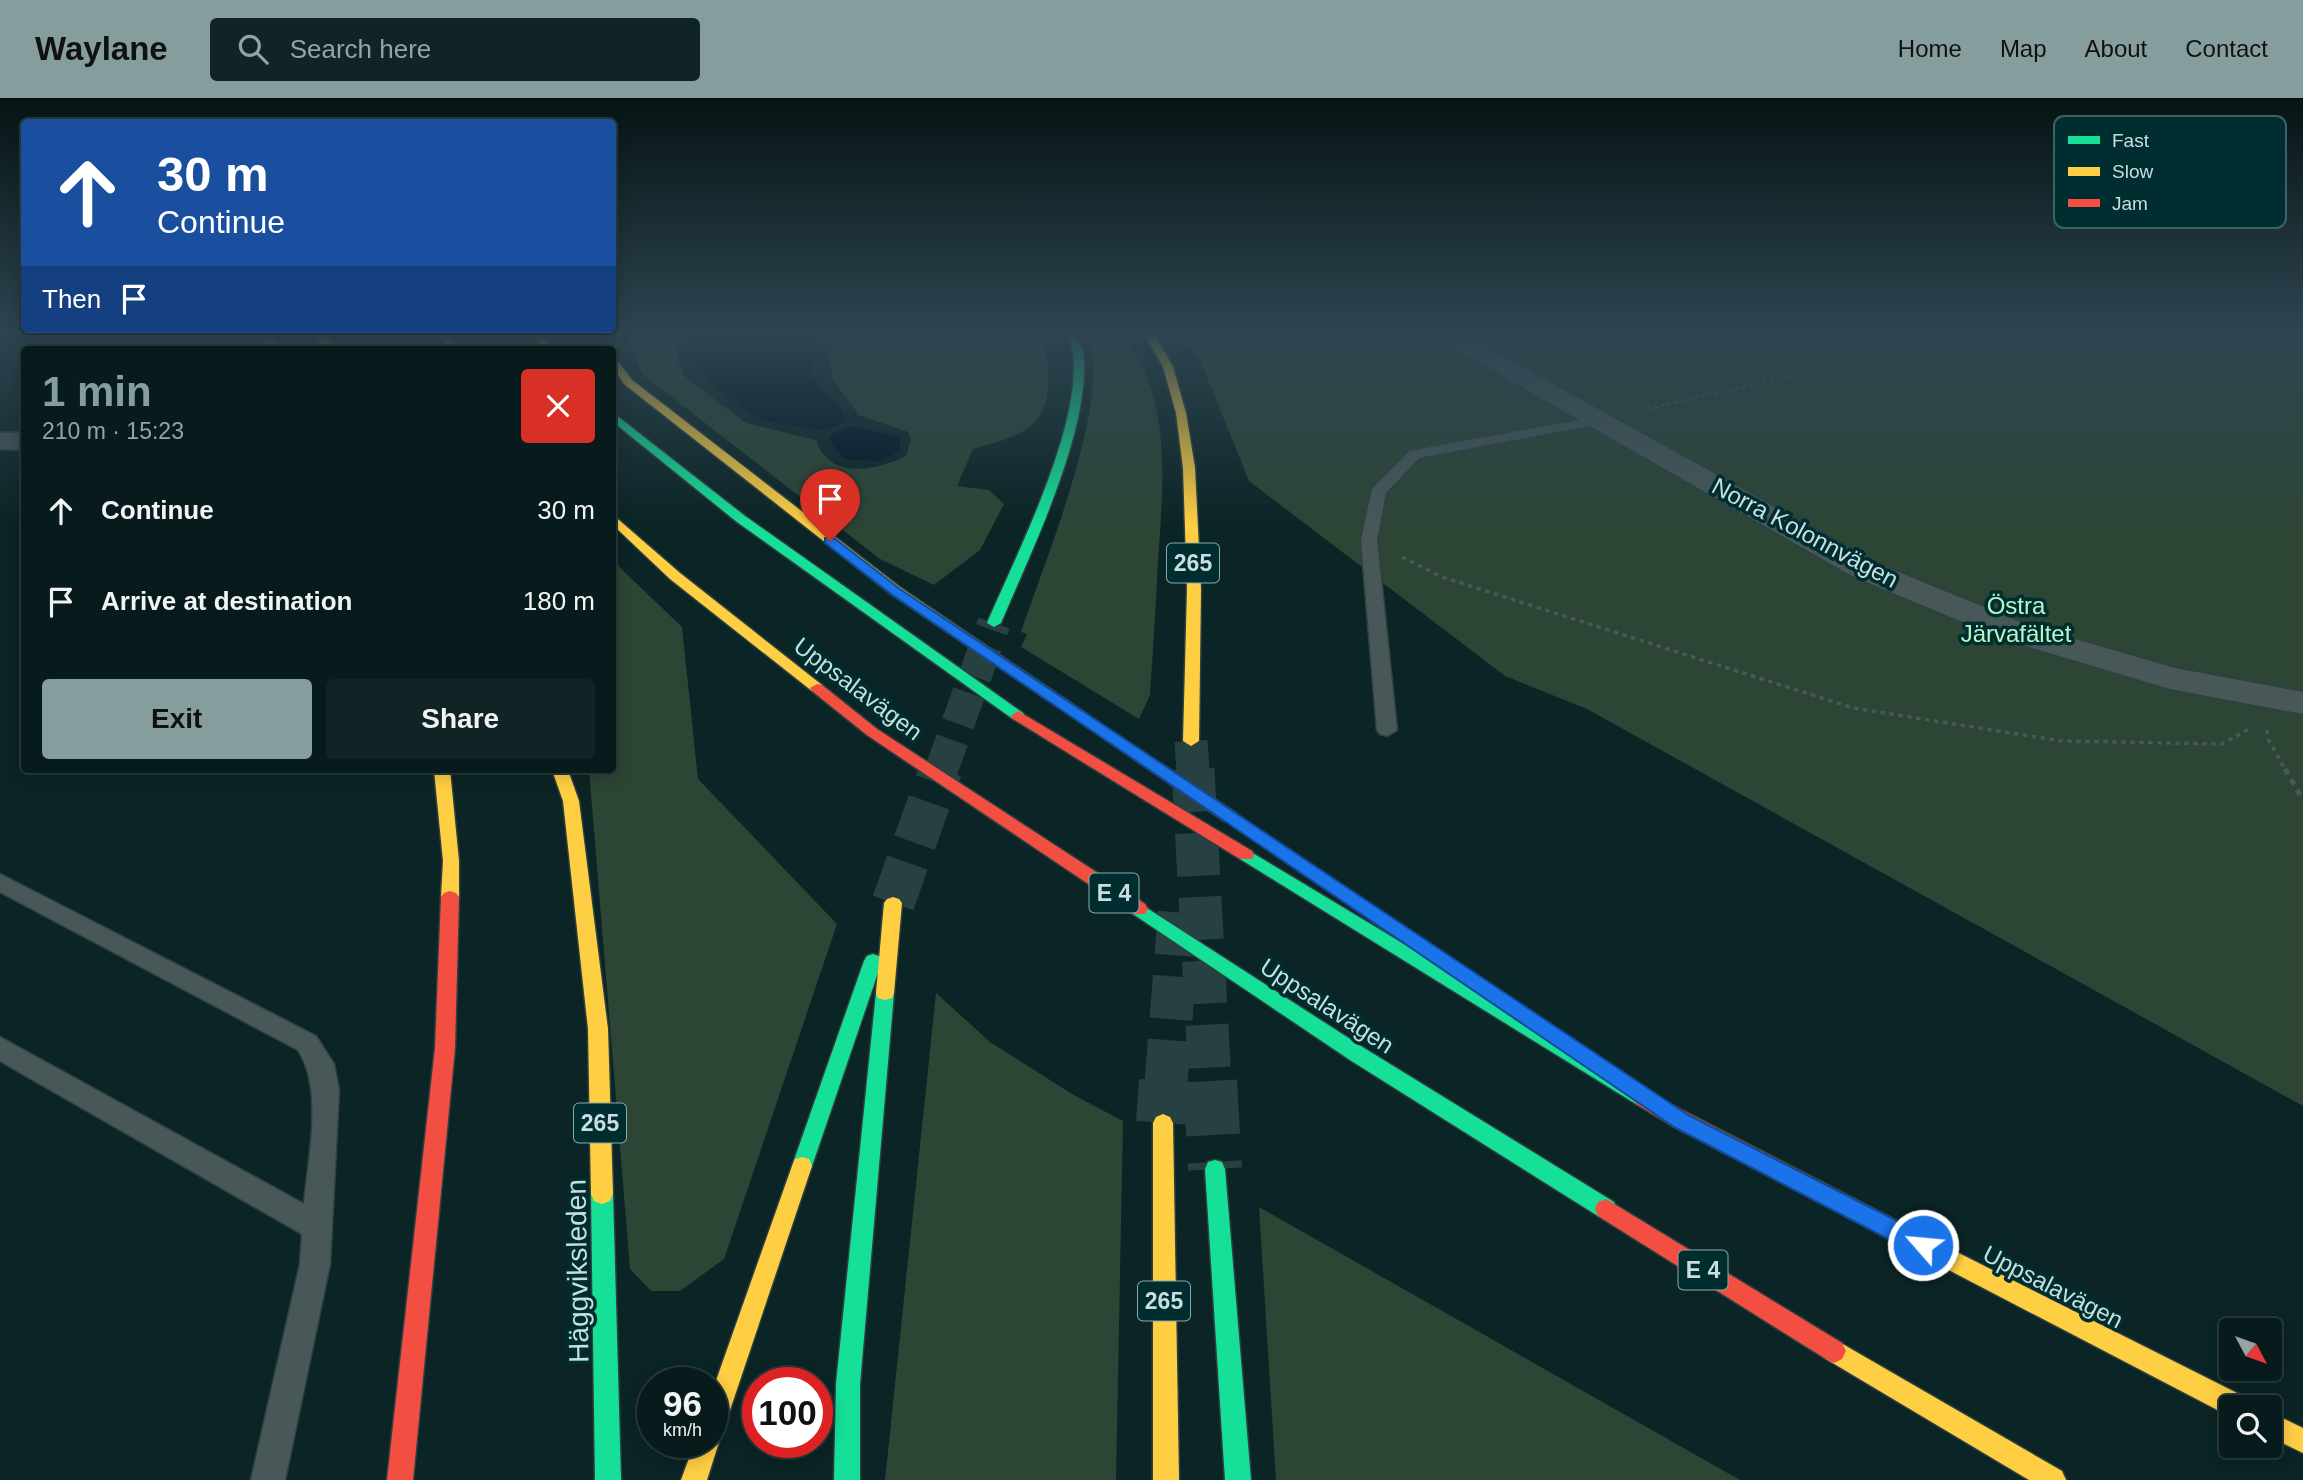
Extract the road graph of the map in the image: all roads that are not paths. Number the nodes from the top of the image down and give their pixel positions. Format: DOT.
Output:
graph roads {
  1 [pos="648,397"];
  2 [pos="1075,397"];
  3 [pos="1179,397"];
  4 [pos="1560,397"];
  5 [pos="616,418"];
  6 [pos="1600,420"];
  7 [pos="0,441"];
  8 [pos="21,441"];
  9 [pos="616,521"];
  10 [pos="994,623"];
  11 [pos="2303,703"];
  12 [pos="1387,730"];
  13 [pos="1191,741"];
  14 [pos="442,773"];
  15 [pos="561,773"];
  16 [pos="1242,825"];
  17 [pos="0,882"];
  18 [pos="1369,911"];
  19 [pos="0,1048"];
  20 [pos="1681,1121"];
  21 [pos="1163,1123"];
  22 [pos="1215,1169"];
  23 [pos="316,1226"];
  24 [pos="728,1382"];
  25 [pos="2219,1397"];
  26 [pos="2282,1430"];
  27 [pos="2303,1441"];
  28 [pos="702,1458"];
  29 [pos="268,1480"];
  30 [pos="400,1480"];
  31 [pos="608,1480"];
  32 [pos="694,1480"];
  33 [pos="847,1480"];
  34 [pos="1166,1480"];
  35 [pos="1238,1480"];
  36 [pos="2053,1480"];
  1 -- 16 [label="highway"];
  2 -- 10 [label="highway"];
  3 -- 13 [label="highway, 265"];
  4 -- 6 [label="street, Norra Kolonnvägen"];
  5 -- 20 [label="highway, Uppsalavägen"];
  6 -- 11 [label="street, Norra Kolonnvägen"];
  6 -- 12 [label="lane"];
  7 -- 8 [label="street"];
  9 -- 36 [label="highway, Uppsalavägen / E 4"];
  14 -- 30 [label="highway"];
  15 -- 31 [label="highway, Häggviksleden / 265"];
  17 -- 23 [label="lane"];
  18 -- 20 [label="highway"];
  19 -- 23 [label="lane"];
  20 -- 25 [label="highway, Uppsalavägen"];
  21 -- 34 [label="highway, 265"];
  22 -- 35 [label="highway"];
  23 -- 29 [label="lane"];
  24 -- 33 [label="highway"];
  26 -- 27 [label="highway"];
  28 -- 32 [label="highway"];
}
